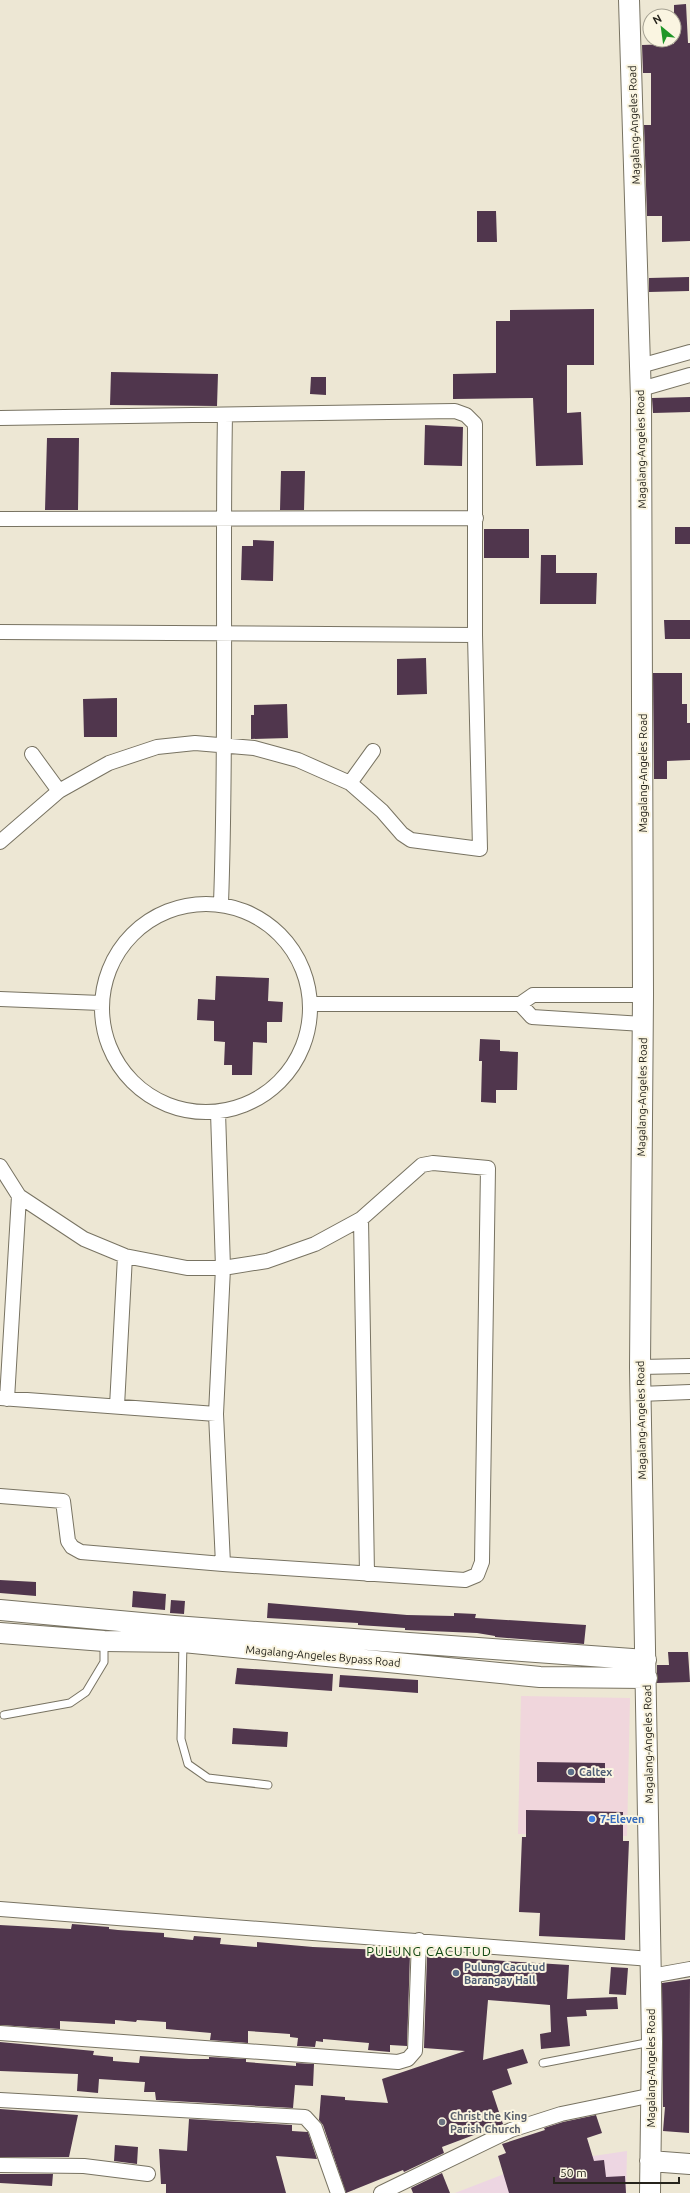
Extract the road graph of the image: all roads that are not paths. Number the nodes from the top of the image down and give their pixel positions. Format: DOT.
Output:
graph roads {
  1 [pos="629,0"];
  2 [pos="690,352"];
  3 [pos="640,366"];
  4 [pos="690,375"];
  5 [pos="641,389"];
  6 [pos="225,415"];
  7 [pos="0,418"];
  8 [pos="476,518"];
  9 [pos="0,519"];
  10 [pos="223,519"];
  11 [pos="0,632"];
  12 [pos="223,632"];
  13 [pos="476,635"];
  14 [pos="226,745"];
  15 [pos="373,751"];
  16 [pos="32,754"];
  17 [pos="350,784"];
  18 [pos="59,791"];
  19 [pos="0,842"];
  20 [pos="221,903"];
  21 [pos="643,995"];
  22 [pos="0,999"];
  23 [pos="101,1003"];
  24 [pos="311,1004"];
  25 [pos="520,1004"];
  26 [pos="643,1024"];
  27 [pos="218,1112"];
  28 [pos="0,1166"];
  29 [pos="19,1196"];
  30 [pos="361,1219"];
  31 [pos="125,1256"];
  32 [pos="223,1268"];
  33 [pos="690,1366"];
  34 [pos="640,1367"];
  35 [pos="690,1392"];
  36 [pos="640,1394"];
  37 [pos="3,1398"];
  38 [pos="117,1406"];
  39 [pos="216,1414"];
  40 [pos="0,1496"];
  41 [pos="223,1564"];
  42 [pos="367,1574"];
  43 [pos="0,1610"];
  44 [pos="0,1633"];
  45 [pos="104,1641"];
  46 [pos="183,1642"];
  47 [pos="646,1669"];
  48 [pos="4,1715"];
  49 [pos="268,1785"];
  50 [pos="0,1909"];
  51 [pos="419,1940"];
  52 [pos="651,1968"];
  53 [pos="690,1969"];
  54 [pos="0,2033"];
  55 [pos="652,2042"];
  56 [pos="543,2063"];
  57 [pos="653,2095"];
  58 [pos="0,2100"];
  59 [pos="650,2161"];
  60 [pos="690,2164"];
  61 [pos="0,2165"];
  62 [pos="148,2174"];
  63 [pos="338,2193"];
  64 [pos="381,2193"];
  65 [pos="650,2193"];
  1 -- 3 [label="main road, Magalang-Angeles Road"];
  2 -- 3 [label="street"];
  3 -- 5 [label="main road, Magalang-Angeles Road"];
  4 -- 5 [label="street"];
  5 -- 21 [label="main road, Magalang-Angeles Road"];
  6 -- 7 [label="street"];
  6 -- 8 [label="street"];
  6 -- 10 [label="street"];
  8 -- 10 [label="street"];
  8 -- 13 [label="street"];
  9 -- 10 [label="street"];
  10 -- 12 [label="street"];
  11 -- 12 [label="street"];
  12 -- 13 [label="street"];
  12 -- 14 [label="street"];
  13 -- 17 [label="street"];
  14 -- 17 [label="street"];
  14 -- 18 [label="street"];
  14 -- 20 [label="street"];
  15 -- 17 [label="street"];
  16 -- 18 [label="street"];
  18 -- 19 [label="street"];
  20 -- 23 [label="street"];
  20 -- 24 [label="street"];
  21 -- 25 [label="street"];
  21 -- 26 [label="main road, Magalang-Angeles Road"];
  22 -- 23 [label="street"];
  23 -- 27 [label="street"];
  24 -- 25 [label="street"];
  24 -- 27 [label="street"];
  25 -- 26 [label="street"];
  26 -- 34 [label="main road, Magalang-Angeles Road"];
  27 -- 32 [label="street"];
  28 -- 29 [label="street"];
  29 -- 31 [label="street"];
  29 -- 37 [label="street"];
  30 -- 32 [label="street"];
  30 -- 42 [label="street"];
  30 -- 42 [label="street"];
  31 -- 32 [label="street"];
  31 -- 38 [label="street"];
  32 -- 39 [label="street"];
  33 -- 34 [label="street"];
  34 -- 36 [label="main road, Magalang-Angeles Road"];
  35 -- 36 [label="street"];
  36 -- 47 [label="main road, Magalang-Angeles Road"];
  37 -- 38 [label="street"];
  38 -- 39 [label="street"];
  39 -- 41 [label="street"];
  40 -- 41 [label="street"];
  41 -- 42 [label="street"];
  43 -- 47 [label="main road, Magalang-Angeles Bypass Road"];
  44 -- 45 [label="main road, Magalang-Angeles Bypass Road"];
  45 -- 46 [label="main road, Magalang-Angeles Bypass Road"];
  45 -- 48 [label="lane"];
  46 -- 47 [label="main road, Magalang-Angeles Bypass Road"];
  46 -- 49 [label="lane"];
  47 -- 52 [label="main road, Magalang-Angeles Road"];
  50 -- 51 [label="street"];
  51 -- 52 [label="street"];
  51 -- 54 [label="street"];
  52 -- 53 [label="street"];
  52 -- 55 [label="main road, Magalang-Angeles Road"];
  55 -- 56 [label="lane"];
  55 -- 57 [label="main road, Magalang-Angeles Road"];
  57 -- 59 [label="main road, Magalang-Angeles Road"];
  57 -- 64 [label="street"];
  58 -- 63 [label="street"];
  59 -- 60 [label="main road"];
  59 -- 65 [label="main road, Magalang-Angeles Road"];
  61 -- 62 [label="street"];
}
